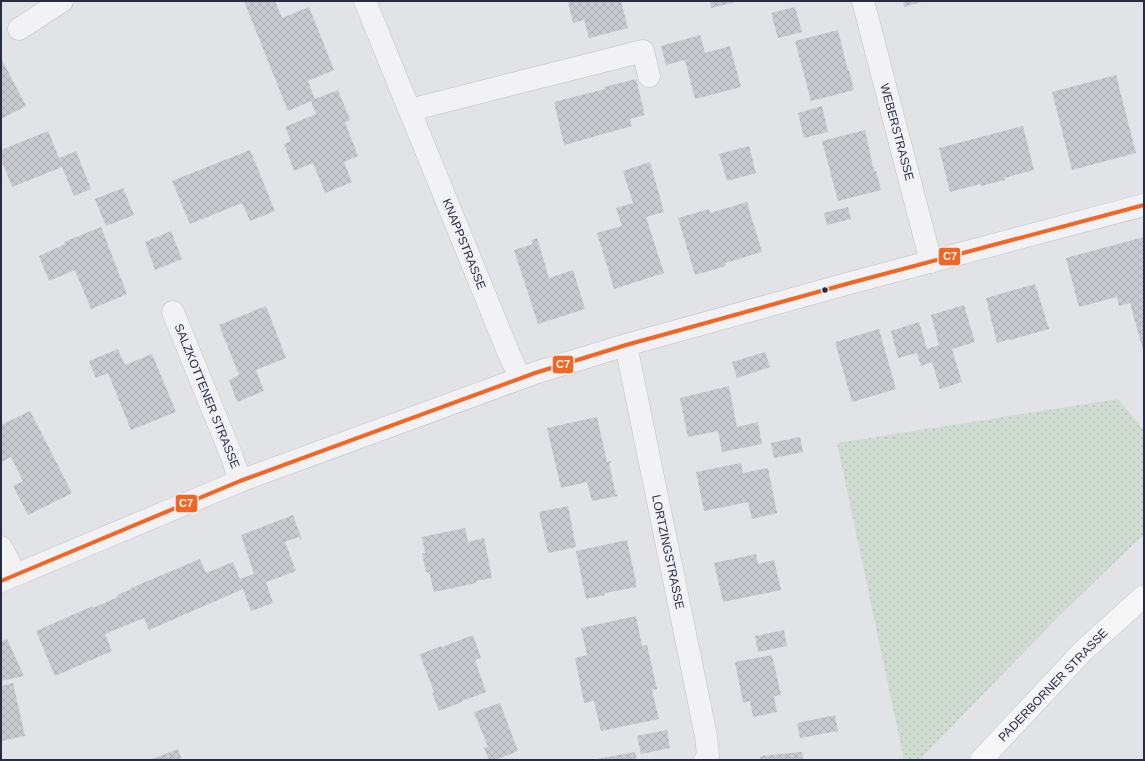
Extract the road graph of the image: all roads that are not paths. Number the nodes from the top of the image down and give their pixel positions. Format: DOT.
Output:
graph roads {
  1 [pos="62,1"];
  2 [pos="366,1"];
  3 [pos="863,1"];
  4 [pos="19,29"];
  5 [pos="649,76"];
  6 [pos="410,110"];
  7 [pos="1144,205"];
  8 [pos="931,262"];
  9 [pos="173,312"];
  10 [pos="626,345"];
  11 [pos="520,378"];
  12 [pos="240,481"];
  13 [pos="1,547"];
  14 [pos="9,578"];
  15 [pos="1144,596"];
  16 [pos="705,760"];
  17 [pos="981,760"];
  1 -- 4 [label="street"];
  2 -- 6 [label="street, KNAPPSTRASSE"];
  3 -- 8 [label="street, WEBERSTRASSE"];
  5 -- 6 [label="street"];
  6 -- 11 [label="street, KNAPPSTRASSE"];
  7 -- 8 [label="street, SALZKOTTENER STRASSE"];
  8 -- 10 [label="street, SALZKOTTENER STRASSE"];
  9 -- 12 [label="street, SALZKOTTENER STRASSE"];
  10 -- 11 [label="street, SALZKOTTENER STRASSE"];
  10 -- 16 [label="street, LORTZINGSTRASSE"];
  11 -- 12 [label="street, SALZKOTTENER STRASSE"];
  12 -- 14 [label="street, SALZKOTTENER STRASSE"];
  13 -- 14 [label="street"];
  15 -- 17 [label="main road, PADERBORNER STRASSE"];
}
